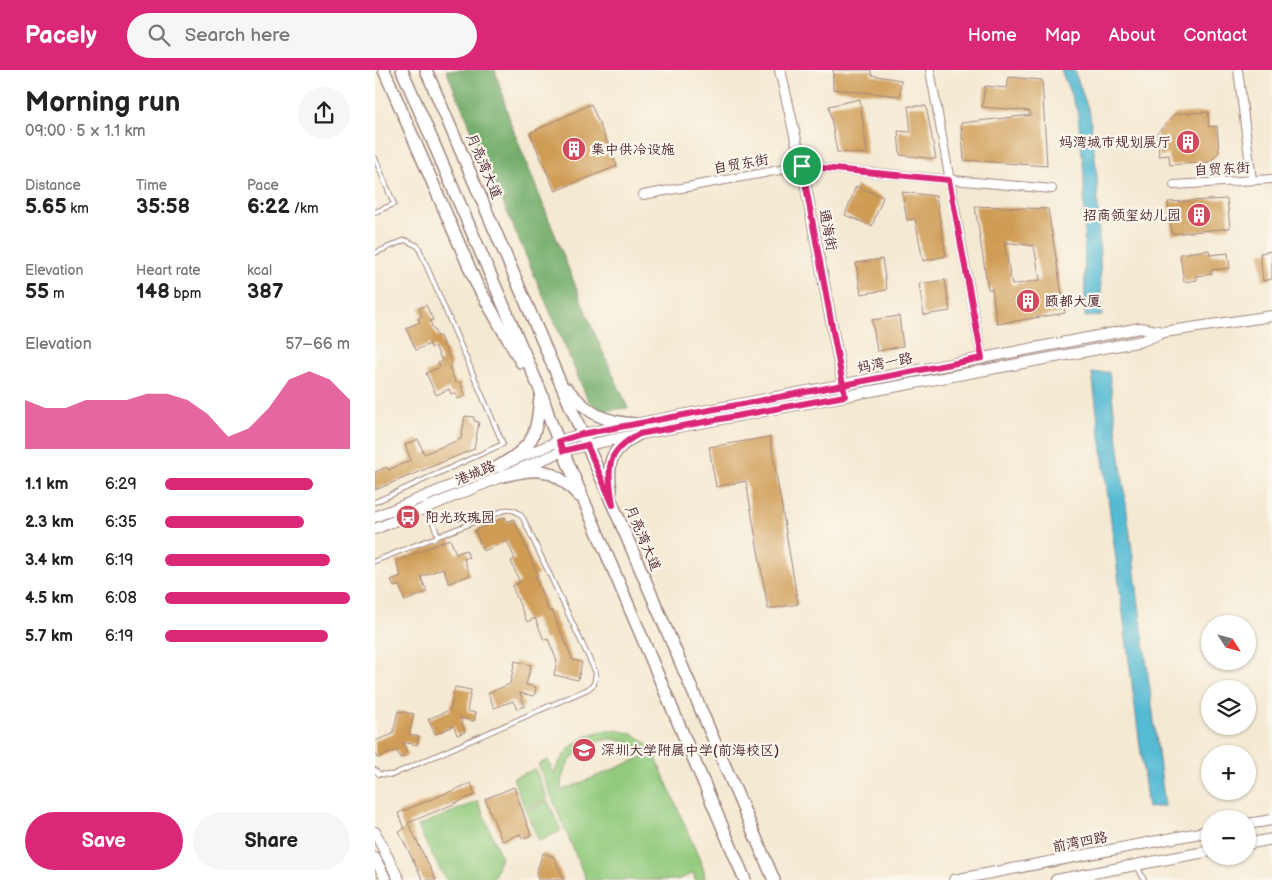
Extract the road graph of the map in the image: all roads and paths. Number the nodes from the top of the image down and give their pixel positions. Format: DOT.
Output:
graph roads {
  1 [pos="383,70"];
  2 [pos="402,70"];
  3 [pos="426,70"];
  4 [pos="780,70"];
  5 [pos="930,70"];
  6 [pos="1238,70"];
  7 [pos="375,158"];
  8 [pos="802,166"];
  9 [pos="1272,179"];
  10 [pos="949,180"];
  11 [pos="1252,180"];
  12 [pos="1174,185"];
  13 [pos="1052,188"];
  14 [pos="643,195"];
  15 [pos="375,212"];
  16 [pos="375,252"];
  17 [pos="1272,316"];
  18 [pos="1164,332"];
  19 [pos="982,358"];
  20 [pos="556,374"];
  21 [pos="536,380"];
  22 [pos="843,385"];
  23 [pos="541,392"];
  24 [pos="845,396"];
  25 [pos="638,429"];
  26 [pos="585,440"];
  27 [pos="561,446"];
  28 [pos="501,471"];
  29 [pos="423,497"];
  30 [pos="375,502"];
  31 [pos="613,505"];
  32 [pos="427,508"];
  33 [pos="589,511"];
  34 [pos="375,517"];
  35 [pos="375,529"];
  36 [pos="438,536"];
  37 [pos="375,561"];
  38 [pos="375,770"];
  39 [pos="1272,820"];
  40 [pos="1256,823"];
  41 [pos="375,832"];
  42 [pos="1201,833"];
  43 [pos="1272,839"];
  44 [pos="1256,842"];
  45 [pos="1201,853"];
  46 [pos="375,858"];
  47 [pos="1137,865"];
  48 [pos="386,880"];
  49 [pos="399,880"];
  50 [pos="745,880"];
  51 [pos="774,880"];
  52 [pos="954,880"];
  53 [pos="1056,880"];
  54 [pos="1144,880"];
  1 -- 21 [label="main road"];
  2 -- 21 [label="main road"];
  3 -- 20 [label="main road, 月亮湾大道"];
  4 -- 8 [label="street, 通海街"];
  5 -- 10 [label="street"];
  6 -- 11 [label="street"];
  7 -- 15 [label="lane"];
  8 -- 10 [label="street, 自贸东街"];
  8 -- 14 [label="street, 自贸东街"];
  8 -- 22 [label="street, 通海街"];
  9 -- 11 [label="street, 自贸东街"];
  10 -- 13 [label="street, 自贸东街"];
  10 -- 19 [label="street"];
  11 -- 12 [label="street, 自贸东街"];
  16 -- 30 [label="lane"];
  17 -- 18 [label="street, 妈湾一路"];
  18 -- 19 [label="street, 妈湾一路"];
  18 -- 24 [label="street, 妈湾一路"];
  19 -- 22 [label="street, 妈湾一路"];
  20 -- 25 [label="main road"];
  20 -- 26 [label="main road, 月亮湾大道"];
  21 -- 23 [label="main road"];
  22 -- 24 [label="street, 通海街"];
  22 -- 25 [label="street, 妈湾一路"];
  23 -- 27 [label="main road"];
  23 -- 28 [label="main road"];
  24 -- 25 [label="street, 妈湾一路"];
  25 -- 26 [label="street, 妈湾一路"];
  25 -- 31 [label="main road"];
  26 -- 27 [label="street, 港城路"];
  26 -- 31 [label="main road, 月亮湾大道"];
  27 -- 28 [label="street, 港城路"];
  27 -- 33 [label="main road"];
  28 -- 29 [label="street, 港城路"];
  28 -- 32 [label="street, 港城路"];
  28 -- 33 [label="main road"];
  29 -- 32 [label="lane"];
  29 -- 34 [label="street, 港城路"];
  31 -- 51 [label="main road, 月亮湾大道"];
  32 -- 35 [label="street, 港城路"];
  32 -- 36 [label="lane"];
  33 -- 50 [label="main road"];
  36 -- 37 [label="lane"];
  36 -- 38 [label="lane"];
  39 -- 40 [label="street"];
  41 -- 49 [label="street"];
  42 -- 52 [label="street, 前湾四路"];
  43 -- 44 [label="street"];
  45 -- 47 [label="street"];
  46 -- 48 [label="street"];
  47 -- 53 [label="street"];
  47 -- 54 [label="lane"];
}
